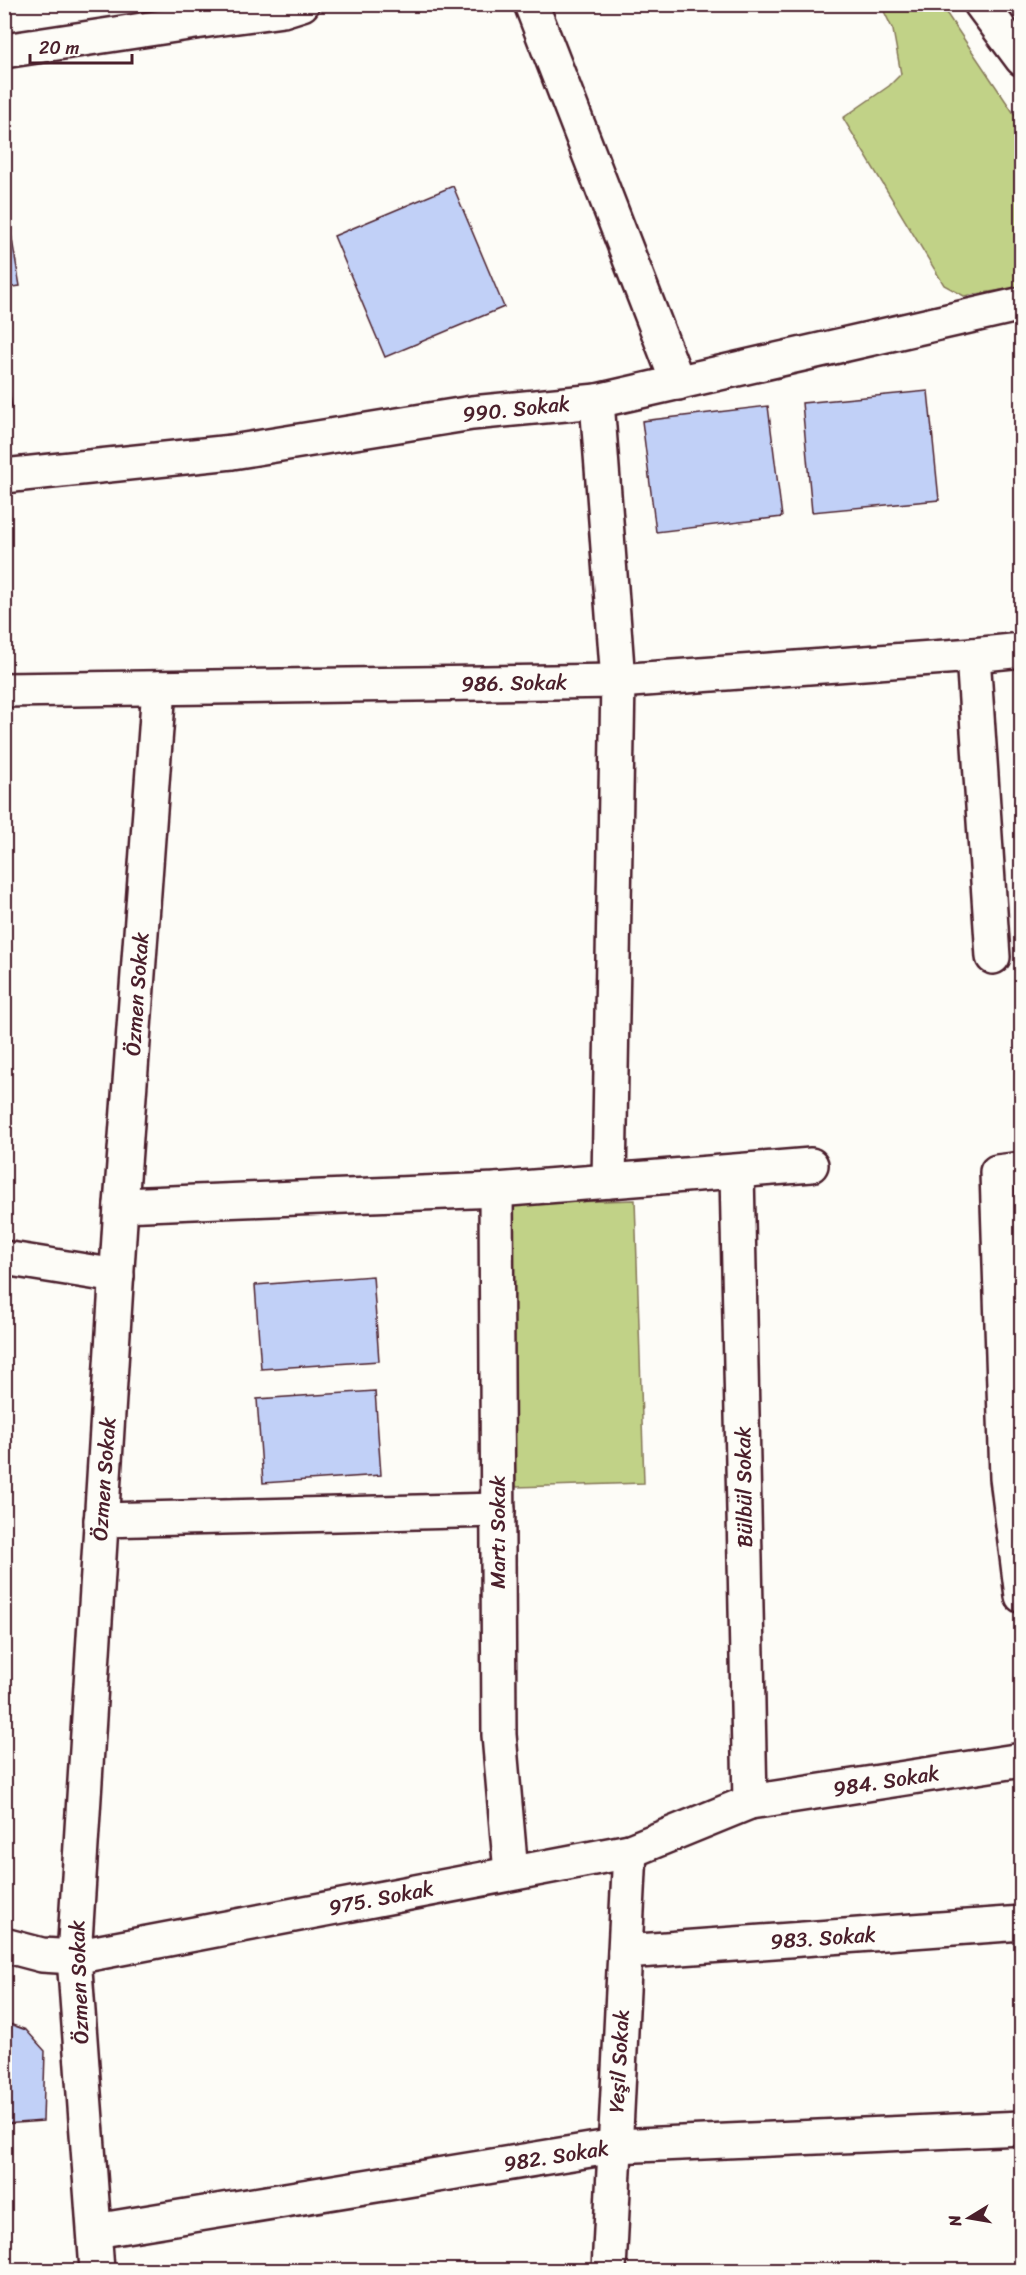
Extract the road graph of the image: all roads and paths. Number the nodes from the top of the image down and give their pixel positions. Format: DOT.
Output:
graph roads {
  1 [pos="302,4"];
  2 [pos="531,4"];
  3 [pos="981,4"];
  4 [pos="4,51"];
  5 [pos="1022,59"];
  6 [pos="1022,304"];
  7 [pos="678,383"];
  8 [pos="597,401"];
  9 [pos="4,476"];
  10 [pos="1022,650"];
  11 [pos="973,655"];
  12 [pos="618,681"];
  13 [pos="159,688"];
  14 [pos="4,690"];
  15 [pos="993,957"];
  16 [pos="811,1166"];
  17 [pos="1022,1169"];
  18 [pos="737,1172"];
  19 [pos="609,1181"];
  20 [pos="496,1190"];
  21 [pos="121,1205"];
  22 [pos="4,1258"];
  23 [pos="117,1276"];
  24 [pos="1013,1416"];
  25 [pos="498,1510"];
  26 [pos="101,1520"];
  27 [pos="1022,1596"];
  28 [pos="1022,1760"];
  29 [pos="750,1802"];
  30 [pos="630,1851"];
  31 [pos="511,1873"];
  32 [pos="1022,1923"];
  33 [pos="4,1945"];
  34 [pos="625,1952"];
  35 [pos="74,1957"];
  36 [pos="1022,2128"];
  37 [pos="615,2146"];
  38 [pos="95,2231"];
  39 [pos="97,2271"];
  40 [pos="609,2271"];
  1 -- 4 [label="street"];
  2 -- 7 [label="street"];
  3 -- 5 [label="street"];
  6 -- 7 [label="street, 990. Sokak"];
  7 -- 8 [label="street, 990. Sokak"];
  8 -- 9 [label="street, 990. Sokak"];
  8 -- 12 [label="street"];
  10 -- 11 [label="street, 986. Sokak"];
  11 -- 12 [label="street, 986. Sokak"];
  11 -- 15 [label="street"];
  12 -- 13 [label="street, 986. Sokak"];
  12 -- 19 [label="street"];
  13 -- 14 [label="street, 986. Sokak"];
  13 -- 21 [label="street, Özmen Sokak"];
  16 -- 18 [label="street"];
  17 -- 24 [label="street"];
  18 -- 19 [label="street"];
  18 -- 29 [label="street, Bülbül Sokak"];
  19 -- 20 [label="street"];
  20 -- 21 [label="street"];
  20 -- 25 [label="street, Martı Sokak"];
  21 -- 23 [label="street, Özmen Sokak"];
  22 -- 23 [label="street"];
  23 -- 26 [label="street, Özmen Sokak"];
  24 -- 27 [label="street"];
  25 -- 26 [label="street"];
  25 -- 31 [label="street, Martı Sokak"];
  26 -- 35 [label="street, Özmen Sokak"];
  28 -- 29 [label="street, 984. Sokak"];
  29 -- 30 [label="street, 975. Sokak"];
  30 -- 31 [label="street, 975. Sokak"];
  30 -- 34 [label="street, Yeşil Sokak"];
  31 -- 35 [label="street, 975. Sokak"];
  32 -- 34 [label="street, 983. Sokak"];
  33 -- 35 [label="street, 975. Sokak"];
  34 -- 37 [label="street, Yeşil Sokak"];
  35 -- 38 [label="street, Özmen Sokak"];
  36 -- 37 [label="street, 982. Sokak"];
  37 -- 38 [label="street, 982. Sokak"];
  37 -- 40 [label="street, Yeşil Sokak"];
  38 -- 39 [label="street, Özmen Sokak"];
}
